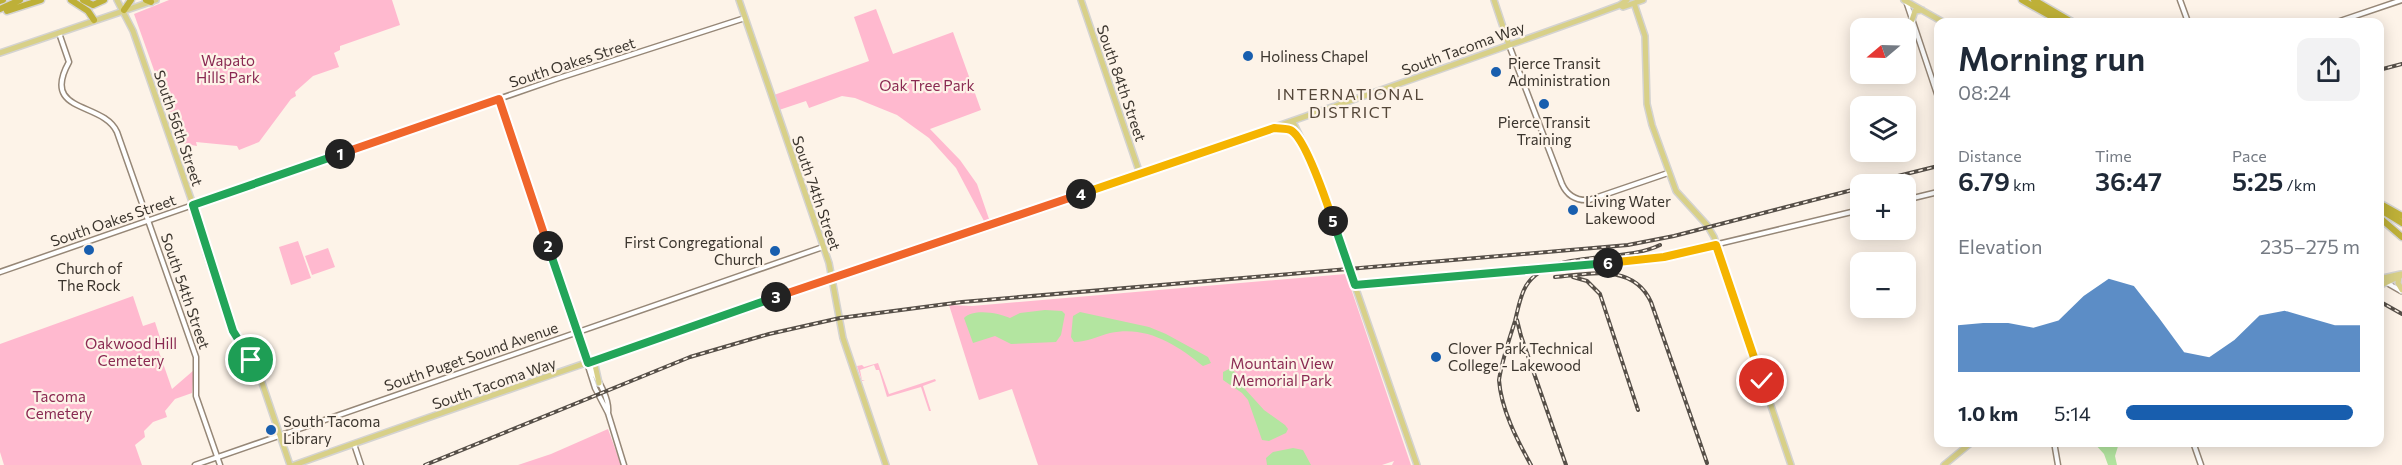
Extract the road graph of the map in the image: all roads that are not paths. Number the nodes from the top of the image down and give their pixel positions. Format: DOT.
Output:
graph roads {
  1 [pos="20,0"];
  2 [pos="31,0"];
  3 [pos="41,0"];
  4 [pos="71,0"];
  5 [pos="83,0"];
  6 [pos="104,0"];
  7 [pos="117,0"];
  8 [pos="131,0"];
  9 [pos="151,0"];
  10 [pos="739,0"];
  11 [pos="1082,0"];
  12 [pos="1494,0"];
  13 [pos="1627,0"];
  14 [pos="1643,0"];
  15 [pos="1905,0"];
  16 [pos="2022,0"];
  17 [pos="2034,0"];
  18 [pos="2180,0"];
  19 [pos="2402,0"];
  20 [pos="1635,2"];
  21 [pos="1620,5"];
  22 [pos="124,10"];
  23 [pos="1922,10"];
  24 [pos="2,12"];
  25 [pos="745,18"];
  26 [pos="1911,18"];
  27 [pos="1913,18"];
  28 [pos="1936,18"];
  29 [pos="2054,18"];
  30 [pos="2065,18"];
  31 [pos="2187,18"];
  32 [pos="2349,18"];
  33 [pos="94,20"];
  34 [pos="1916,32"];
  35 [pos="59,33"];
  36 [pos="1509,45"];
  37 [pos="0,53"];
  38 [pos="1934,85"];
  39 [pos="499,99"];
  40 [pos="1293,122"];
  41 [pos="1274,128"];
  42 [pos="1295,133"];
  43 [pos="1311,161"];
  44 [pos="1668,173"];
  45 [pos="1140,174"];
  46 [pos="1934,193"];
  47 [pos="1916,197"];
  48 [pos="2384,204"];
  49 [pos="193,205"];
  50 [pos="1850,212"];
  51 [pos="2384,212"];
  52 [pos="2402,214"];
  53 [pos="148,220"];
  54 [pos="2384,221"];
  55 [pos="2402,223"];
  56 [pos="2402,237"];
  57 [pos="1716,245"];
  58 [pos="823,247"];
  59 [pos="0,272"];
  60 [pos="2401,275"];
  61 [pos="832,277"];
  62 [pos="2384,277"];
  63 [pos="2384,281"];
  64 [pos="2387,283"];
  65 [pos="2384,284"];
  66 [pos="1355,285"];
  67 [pos="2402,291"];
  68 [pos="578,332"];
  69 [pos="598,359"];
  70 [pos="588,363"];
  71 [pos="599,383"];
  72 [pos="608,413"];
  73 [pos="280,436"];
  74 [pos="354,444"];
  75 [pos="1966,447"];
  76 [pos="2055,447"];
  77 [pos="2195,447"];
  78 [pos="217,457"];
  79 [pos="195,465"];
  80 [pos="220,465"];
  81 [pos="292,465"];
  82 [pos="361,465"];
  83 [pos="624,465"];
  84 [pos="886,465"];
  85 [pos="1417,465"];
  86 [pos="1791,465"];
  87 [pos="1944,465"];
  88 [pos="2058,465"];
  89 [pos="2201,465"];
  1 -- 24 [label="highway"];
  2 -- 24 [label="highway"];
  3 -- 24 [label="highway"];
  4 -- 33 [label="highway"];
  5 -- 6 [label="highway"];
  7 -- 22 [label="main road, South 56th Street"];
  8 -- 22 [label="highway"];
  9 -- 22 [label="main road"];
  10 -- 25 [label="main road, South 74th Street"];
  11 -- 45 [label="main road, South 84th Street"];
  12 -- 36 [label="main road"];
  13 -- 21 [label="main road, South Tacoma Way"];
  14 -- 20 [label="main road, South Tacoma Way"];
  15 -- 23 [label="main road"];
  15 -- 26 [label="street"];
  16 -- 29 [label="highway"];
  17 -- 30 [label="highway"];
  18 -- 31 [label="street"];
  19 -- 32 [label="street"];
  20 -- 21 [label="main road, South Tacoma Way"];
  20 -- 44 [label="main road"];
  21 -- 36 [label="main road, South Tacoma Way"];
  22 -- 33 [label="main road"];
  22 -- 49 [label="main road, South 56th Street"];
  23 -- 27 [label="main road"];
  23 -- 28 [label="main road"];
  25 -- 39 [label="street, South Oakes Street"];
  25 -- 58 [label="main road, South 74th Street"];
  33 -- 35 [label="main road"];
  34 -- 38 [label="street"];
  35 -- 37 [label="main road"];
  35 -- 53 [label="street, South 54th Street"];
  36 -- 40 [label="main road, South Tacoma Way"];
  36 -- 44 [label="street"];
  39 -- 49 [label="street, South Oakes Street"];
  39 -- 68 [label="street"];
  40 -- 41 [label="main road, South Tacoma Way"];
  40 -- 42 [label="main road"];
  40 -- 43 [label="main road"];
  41 -- 42 [label="main road"];
  41 -- 45 [label="main road, South Tacoma Way"];
  42 -- 43 [label="main road"];
  43 -- 66 [label="main road"];
  44 -- 57 [label="main road"];
  45 -- 61 [label="main road, South Tacoma Way"];
  46 -- 47 [label="street"];
  48 -- 52 [label="highway"];
  49 -- 53 [label="street, South Oakes Street"];
  49 -- 73 [label="main road, South 56th Street"];
  50 -- 57 [label="street"];
  51 -- 55 [label="highway"];
  53 -- 59 [label="street, South Oakes Street"];
  53 -- 78 [label="street, South 54th Street"];
  54 -- 56 [label="highway"];
  57 -- 66 [label="street"];
  57 -- 86 [label="main road"];
  58 -- 61 [label="main road, South 74th Street"];
  58 -- 68 [label="street, South Puget Sound Avenue"];
  60 -- 62 [label="main road"];
  60 -- 64 [label="main road"];
  60 -- 67 [label="main road"];
  61 -- 69 [label="main road, South Tacoma Way"];
  61 -- 84 [label="main road, South 74th Street"];
  63 -- 64 [label="street"];
  64 -- 65 [label="main road"];
  64 -- 67 [label="street"];
  66 -- 85 [label="main road"];
  68 -- 70 [label="street"];
  68 -- 73 [label="street, South Puget Sound Avenue"];
  69 -- 70 [label="main road, South Tacoma Way"];
  69 -- 71 [label="main road"];
  70 -- 71 [label="street"];
  70 -- 72 [label="street"];
  70 -- 74 [label="main road, South Tacoma Way"];
  71 -- 72 [label="street"];
  72 -- 83 [label="street"];
  73 -- 78 [label="street, South Puget Sound Avenue"];
  73 -- 81 [label="main road, South 56th Street"];
  74 -- 81 [label="main road, South Tacoma Way"];
  74 -- 82 [label="street"];
  75 -- 87 [label="main road"];
  76 -- 88 [label="street"];
  77 -- 89 [label="street"];
  78 -- 79 [label="street, South Puget Sound Avenue"];
  78 -- 80 [label="street, South 54th Street"];
}
